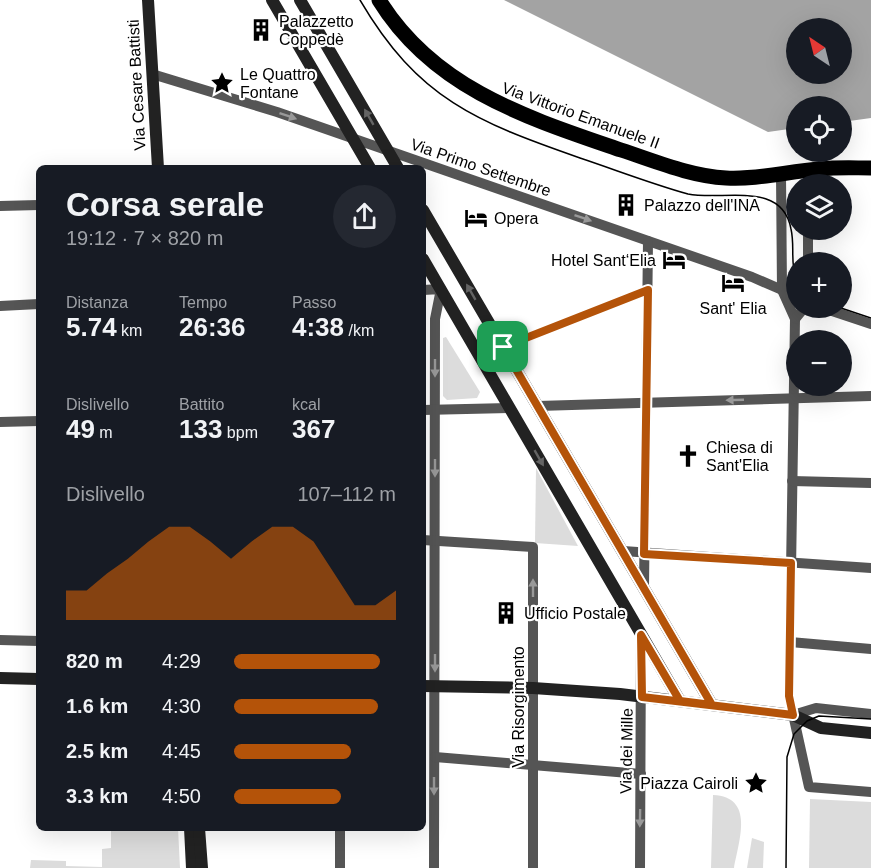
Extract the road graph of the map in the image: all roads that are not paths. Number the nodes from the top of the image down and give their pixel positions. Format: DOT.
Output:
graph roads {
  1 [pos="148,0"];
  2 [pos="272,0"];
  3 [pos="300,0"];
  4 [pos="379,0"];
  5 [pos="152,74"];
  6 [pos="353,139"];
  7 [pos="388,151"];
  8 [pos="158,165"];
  9 [pos="368,165"];
  10 [pos="396,165"];
  11 [pos="871,168"];
  12 [pos="833,174"];
  13 [pos="781,175"];
  14 [pos="786,176"];
  15 [pos="36,205"];
  16 [pos="0,206"];
  17 [pos="426,215"];
  18 [pos="648,242"];
  19 [pos="426,265"];
  20 [pos="426,290"];
  21 [pos="441,290"];
  22 [pos="648,290"];
  23 [pos="782,290"];
  24 [pos="786,292"];
  25 [pos="36,304"];
  26 [pos="0,306"];
  27 [pos="852,318"];
  28 [pos="795,319"];
  29 [pos="871,324"];
  30 [pos="503,347"];
  31 [pos="871,396"];
  32 [pos="794,399"];
  33 [pos="646,403"];
  34 [pos="538,406"];
  35 [pos="509,408"];
  36 [pos="435,409"];
  37 [pos="426,410"];
  38 [pos="36,421"];
  39 [pos="0,422"];
  40 [pos="792,481"];
  41 [pos="871,483"];
  42 [pos="426,540"];
  43 [pos="435,541"];
  44 [pos="623,551"];
  45 [pos="644,554"];
  46 [pos="791,563"];
  47 [pos="871,568"];
  48 [pos="644,588"];
  49 [pos="641,635"];
  50 [pos="0,640"];
  51 [pos="36,641"];
  52 [pos="790,642"];
  53 [pos="871,649"];
  54 [pos="0,678"];
  55 [pos="36,678"];
  56 [pos="429,686"];
  57 [pos="533,688"];
  58 [pos="642,697"];
  59 [pos="680,701"];
  60 [pos="712,705"];
  61 [pos="871,714"];
  62 [pos="793,715"];
  63 [pos="871,733"];
  64 [pos="435,757"];
  65 [pos="533,765"];
  66 [pos="641,774"];
  67 [pos="871,792"];
  68 [pos="190,831"];
  69 [pos="200,831"];
  70 [pos="339,831"];
  71 [pos="192,868"];
  72 [pos="202,868"];
  73 [pos="340,868"];
  74 [pos="434,868"];
  75 [pos="533,868"];
  76 [pos="640,868"];
  1 -- 5 [label="street, Via Cesare Battisti"];
  2 -- 6 [label="street"];
  7 -- 3 [label="street, one-way"];
  4 -- 13 [label="main road, Via Vittorio Emanuele II"];
  5 -- 6 [label="street, Via Primo Settembre, one-way"];
  5 -- 8 [label="street, Via Cesare Battisti"];
  6 -- 7 [label="street, Via Primo Settembre"];
  6 -- 9 [label="street"];
  7 -- 10 [label="street"];
  7 -- 18 [label="street, Via Primo Settembre, one-way"];
  11 -- 12 [label="main road, Via Vittorio Emanuele II"];
  13 -- 14 [label="main road, Via Vittorio Emanuele II"];
  13 -- 23 [label="street"];
  15 -- 16 [label="street"];
  30 -- 17 [label="street, one-way"];
  18 -- 22 [label="street"];
  18 -- 23 [label="street, Via Primo Settembre"];
  19 -- 21 [label="street"];
  20 -- 21 [label="street"];
  21 -- 35 [label="street"];
  21 -- 36 [label="street, one-way"];
  22 -- 30 [label="street"];
  22 -- 33 [label="street"];
  23 -- 24 [label="street, Via Primo Settembre"];
  23 -- 28 [label="street"];
  25 -- 26 [label="street"];
  27 -- 29 [label="street"];
  28 -- 32 [label="street"];
  30 -- 34 [label="street"];
  31 -- 32 [label="street"];
  32 -- 33 [label="street, one-way"];
  32 -- 40 [label="street"];
  33 -- 34 [label="street"];
  33 -- 45 [label="street"];
  34 -- 44 [label="street"];
  35 -- 36 [label="street"];
  35 -- 49 [label="street, one-way"];
  36 -- 37 [label="street"];
  36 -- 43 [label="street, one-way"];
  38 -- 39 [label="street"];
  40 -- 41 [label="street"];
  40 -- 46 [label="street"];
  42 -- 43 [label="street"];
  43 -- 56 [label="street, one-way"];
  57 -- 43 [label="street, Via Risorgimento, one-way"];
  44 -- 45 [label="street"];
  44 -- 48 [label="street"];
  45 -- 46 [label="street"];
  45 -- 48 [label="street"];
  46 -- 47 [label="street"];
  46 -- 52 [label="street"];
  48 -- 60 [label="street"];
  49 -- 58 [label="street, Via dei Mille"];
  49 -- 59 [label="street"];
  50 -- 51 [label="street"];
  52 -- 53 [label="street"];
  52 -- 62 [label="street"];
  54 -- 55 [label="street"];
  56 -- 57 [label="street"];
  56 -- 64 [label="street"];
  57 -- 58 [label="street"];
  57 -- 65 [label="street, Via Risorgimento"];
  58 -- 59 [label="street"];
  58 -- 66 [label="street, Via dei Mille"];
  59 -- 60 [label="street"];
  60 -- 62 [label="street"];
  61 -- 62 [label="street"];
  62 -- 63 [label="street"];
  62 -- 67 [label="street"];
  64 -- 65 [label="street"];
  64 -- 74 [label="street, one-way"];
  65 -- 66 [label="street"];
  65 -- 75 [label="street, Via Risorgimento"];
  66 -- 76 [label="street, Via dei Mille, one-way"];
  68 -- 71 [label="street"];
  69 -- 72 [label="street"];
  70 -- 73 [label="street"];
}
